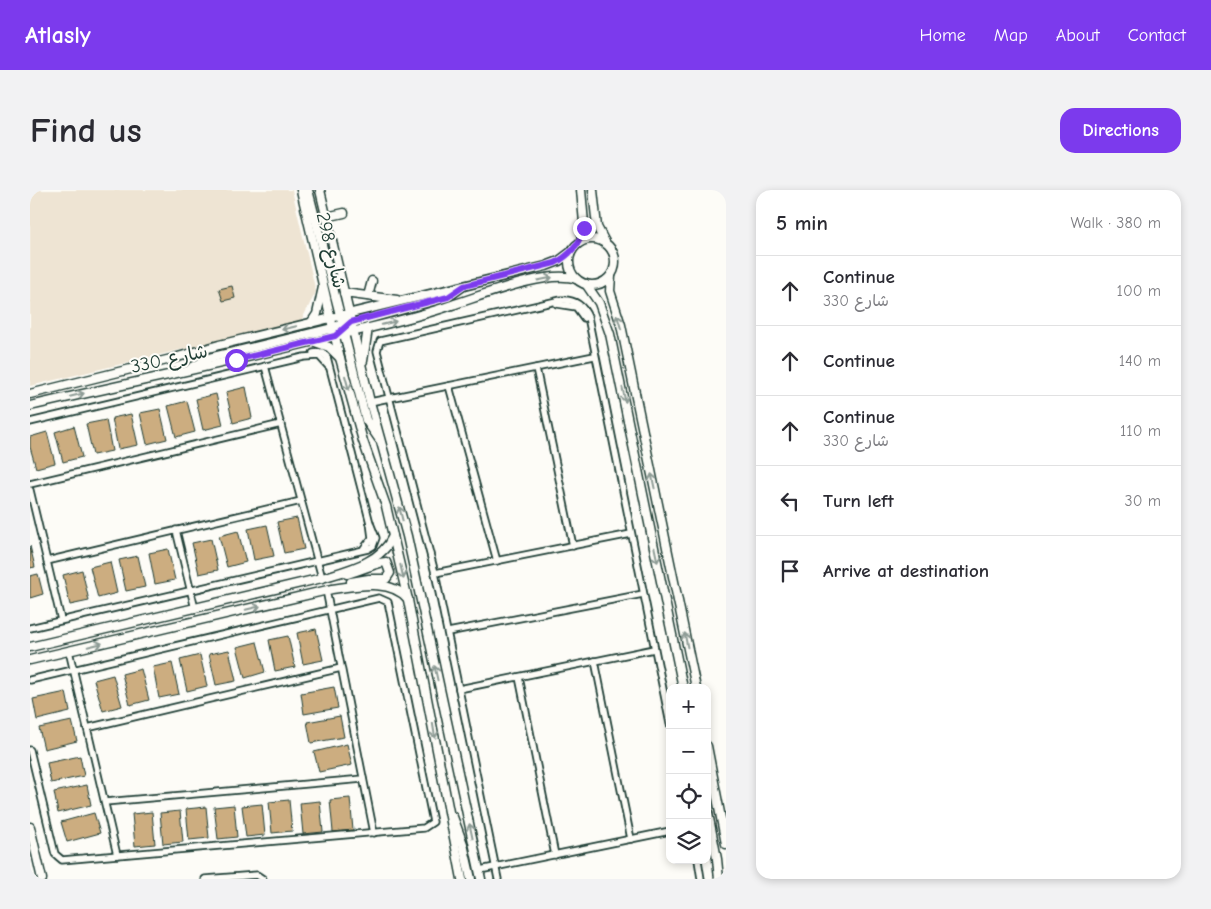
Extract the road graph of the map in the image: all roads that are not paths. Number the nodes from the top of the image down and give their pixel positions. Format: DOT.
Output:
graph roads {
  1 [pos="301,190"];
  2 [pos="308,190"];
  3 [pos="320,190"];
  4 [pos="581,190"];
  5 [pos="593,190"];
  6 [pos="344,212"];
  7 [pos="326,217"];
  8 [pos="581,241"];
  9 [pos="604,242"];
  10 [pos="571,252"];
  11 [pos="610,276"];
  12 [pos="576,279"];
  13 [pos="372,281"];
  14 [pos="586,284"];
  15 [pos="324,285"];
  16 [pos="464,286"];
  17 [pos="344,293"];
  18 [pos="368,296"];
  19 [pos="401,301"];
  20 [pos="331,318"];
  21 [pos="311,323"];
  22 [pos="342,325"];
  23 [pos="368,328"];
  24 [pos="354,332"];
  25 [pos="315,342"];
  26 [pos="594,356"];
  27 [pos="340,358"];
  28 [pos="362,365"];
  29 [pos="265,366"];
  30 [pos="536,368"];
  31 [pos="187,370"];
  32 [pos="449,386"];
  33 [pos="30,394"];
  34 [pos="389,398"];
  35 [pos="370,402"];
  36 [pos="30,406"];
  37 [pos="30,422"];
  38 [pos="281,424"];
  39 [pos="380,441"];
  40 [pos="30,484"];
  41 [pos="30,490"];
  42 [pos="301,501"];
  43 [pos="176,530"];
  44 [pos="631,534"];
  45 [pos="393,536"];
  46 [pos="573,546"];
  47 [pos="317,560"];
  48 [pos="47,561"];
  49 [pos="496,561"];
  50 [pos="435,574"];
  51 [pos="322,578"];
  52 [pos="191,590"];
  53 [pos="329,590"];
  54 [pos="643,594"];
  55 [pos="408,600"];
  56 [pos="195,609"];
  57 [pos="329,610"];
  58 [pos="62,620"];
  59 [pos="30,628"];
  60 [pos="448,632"];
  61 [pos="30,646"];
  62 [pos="654,649"];
  63 [pos="69,650"];
  64 [pos="30,660"];
  65 [pos="595,661"];
  66 [pos="341,668"];
  67 [pos="74,670"];
  68 [pos="519,676"];
  69 [pos="30,680"];
  70 [pos="682,684"];
  71 [pos="695,684"];
  72 [pos="459,689"];
  73 [pos="666,705"];
  74 [pos="87,728"];
  75 [pos="30,750"];
  76 [pos="711,767"];
  77 [pos="363,779"];
  78 [pos="104,802"];
  79 [pos="447,806"];
  80 [pos="709,819"];
  81 [pos="30,827"];
  82 [pos="666,832"];
  83 [pos="374,833"];
  84 [pos="631,839"];
  85 [pos="726,844"];
  86 [pos="117,855"];
  87 [pos="555,855"];
  88 [pos="699,864"];
  89 [pos="496,867"];
  90 [pos="480,870"];
  91 [pos="42,879"];
  92 [pos="205,879"];
  93 [pos="263,879"];
  94 [pos="462,879"];
  95 [pos="470,879"];
  96 [pos="482,879"];
  97 [pos="498,879"];
  98 [pos="701,879"];
  99 [pos="719,879"];
  1 -- 15 [label="street, شارع 298"];
  2 -- 22 [label="street"];
  3 -- 7 [label="street, شارع 298"];
  4 -- 8 [label="street"];
  5 -- 9 [label="street"];
  6 -- 7 [label="street"];
  7 -- 17 [label="street, شارع 298"];
  8 -- 9 [label="street"];
  8 -- 10 [label="street"];
  9 -- 11 [label="street"];
  10 -- 12 [label="street"];
  10 -- 16 [label="street, شارع 330"];
  11 -- 14 [label="street"];
  71 -- 11 [label="street, one-way"];
  12 -- 14 [label="street"];
  23 -- 12 [label="street, شارع 330, one-way"];
  13 -- 18 [label="street"];
  14 -- 70 [label="street, one-way"];
  15 -- 20 [label="street, شارع 298"];
  15 -- 21 [label="street"];
  16 -- 19 [label="street, شارع 330"];
  16 -- 22 [label="street"];
  17 -- 18 [label="street"];
  17 -- 22 [label="street, شارع 298"];
  18 -- 19 [label="street"];
  19 -- 22 [label="street, شارع 330"];
  20 -- 21 [label="street, شارع 330"];
  20 -- 22 [label="street, شارع 330"];
  21 -- 33 [label="street, شارع 330, one-way"];
  22 -- 24 [label="street, شارع 330"];
  22 -- 25 [label="street, شارع 330"];
  22 -- 27 [label="street"];
  22 -- 31 [label="street"];
  22 -- 39 [label="street"];
  23 -- 24 [label="street, شارع 330"];
  23 -- 28 [label="street"];
  24 -- 28 [label="street"];
  25 -- 27 [label="street"];
  25 -- 31 [label="street, شارع 330"];
  26 -- 30 [label="street"];
  26 -- 34 [label="street"];
  26 -- 44 [label="street"];
  27 -- 45 [label="street, one-way"];
  28 -- 35 [label="street"];
  29 -- 37 [label="street"];
  29 -- 38 [label="street"];
  29 -- 47 [label="street"];
  30 -- 32 [label="street"];
  30 -- 46 [label="street"];
  36 -- 31 [label="street, شارع 330, one-way"];
  32 -- 34 [label="street"];
  32 -- 49 [label="street"];
  34 -- 35 [label="street"];
  34 -- 50 [label="street"];
  35 -- 39 [label="street"];
  38 -- 40 [label="street"];
  38 -- 42 [label="street"];
  90 -- 39 [label="street, one-way"];
  41 -- 48 [label="street"];
  42 -- 43 [label="street"];
  42 -- 47 [label="street"];
  43 -- 48 [label="street"];
  43 -- 52 [label="street"];
  44 -- 46 [label="street"];
  44 -- 54 [label="street"];
  45 -- 51 [label="street"];
  45 -- 55 [label="street, one-way"];
  46 -- 49 [label="street"];
  47 -- 51 [label="street"];
  47 -- 52 [label="street"];
  48 -- 58 [label="street"];
  49 -- 50 [label="street"];
  50 -- 60 [label="street"];
  51 -- 53 [label="street"];
  51 -- 56 [label="street"];
  52 -- 56 [label="street"];
  52 -- 58 [label="street"];
  53 -- 55 [label="street"];
  53 -- 57 [label="street"];
  63 -- 53 [label="street, one-way"];
  54 -- 60 [label="street"];
  54 -- 62 [label="street"];
  55 -- 79 [label="street, one-way"];
  56 -- 61 [label="street"];
  57 -- 66 [label="street"];
  57 -- 67 [label="street"];
  57 -- 83 [label="street"];
  58 -- 59 [label="street"];
  60 -- 72 [label="street"];
  62 -- 65 [label="street"];
  62 -- 73 [label="street"];
  63 -- 64 [label="street"];
  63 -- 67 [label="street"];
  65 -- 68 [label="street"];
  65 -- 84 [label="street"];
  66 -- 74 [label="street"];
  66 -- 77 [label="street"];
  67 -- 69 [label="street"];
  67 -- 74 [label="street"];
  68 -- 72 [label="street"];
  68 -- 87 [label="street"];
  72 -- 89 [label="street"];
  74 -- 78 [label="street"];
  75 -- 86 [label="street"];
  76 -- 85 [label="street"];
  77 -- 78 [label="street"];
  77 -- 83 [label="street"];
  78 -- 86 [label="street"];
  79 -- 94 [label="street"];
  79 -- 95 [label="street"];
  80 -- 99 [label="street"];
  81 -- 91 [label="street"];
  82 -- 84 [label="street"];
  83 -- 86 [label="street"];
  84 -- 87 [label="street"];
  87 -- 89 [label="street"];
  88 -- 98 [label="street"];
  89 -- 90 [label="street"];
  89 -- 97 [label="street"];
  90 -- 96 [label="street"];
  92 -- 93 [label="street"];
}
